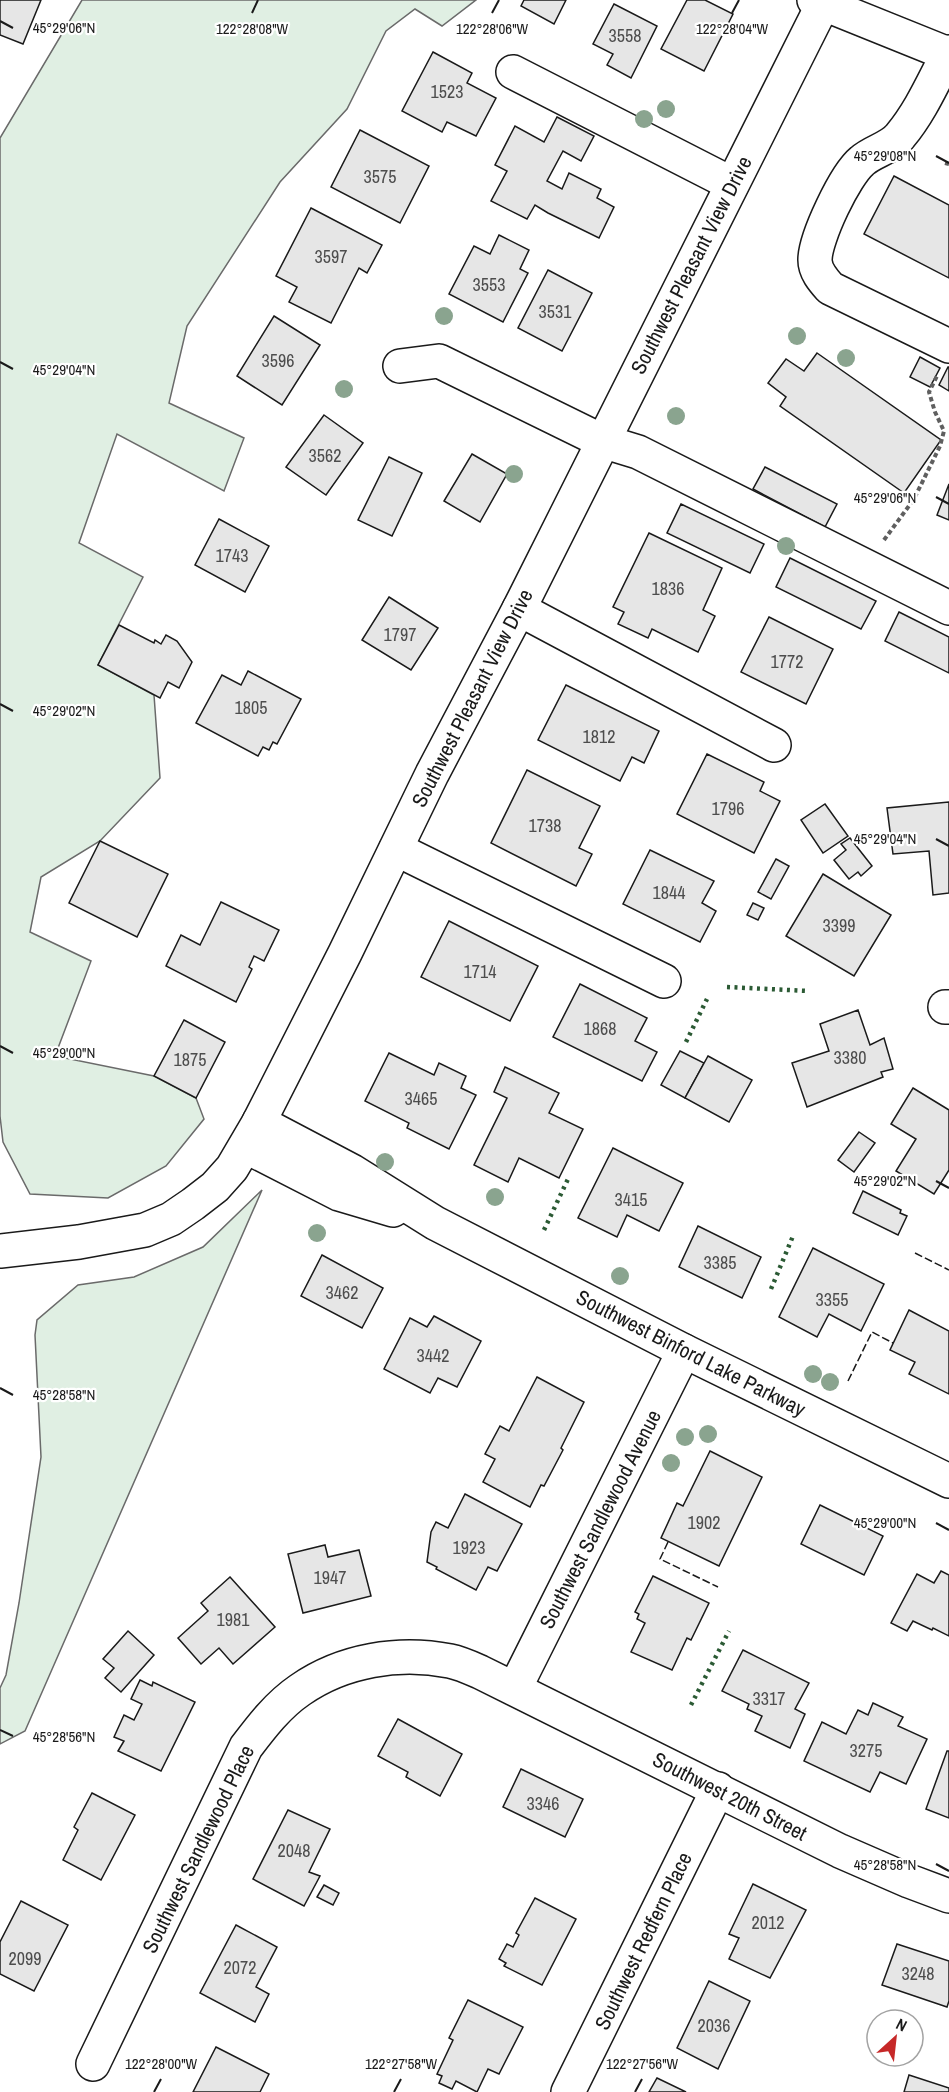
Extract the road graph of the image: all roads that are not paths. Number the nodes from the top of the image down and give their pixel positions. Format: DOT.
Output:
graph roads {
  1 [pos="821,2"];
  2 [pos="948,53"];
  3 [pos="513,72"];
  4 [pos="732,184"];
  5 [pos="944,359"];
  6 [pos="400,366"];
  7 [pos="602,441"];
  8 [pos="949,608"];
  9 [pos="519,609"];
  10 [pos="774,745"];
  11 [pos="396,849"];
  12 [pos="664,981"];
  13 [pos="253,1134"];
  14 [pos="0,1251"];
  15 [pos="684,1351"];
  16 [pos="949,1481"];
  17 [pos="515,1688"];
  18 [pos="718,1789"];
  19 [pos="949,1896"];
  20 [pos="93,2064"];
  21 [pos="568,2092"];
  1 -- 2 [label="street"];
  1 -- 4 [label="street, Southwest Pleasant View Drive"];
  2 -- 5 [label="street"];
  3 -- 4 [label="street"];
  4 -- 7 [label="street, Southwest Pleasant View Drive"];
  6 -- 7 [label="street"];
  7 -- 8 [label="street"];
  7 -- 9 [label="street, Southwest Pleasant View Drive"];
  9 -- 10 [label="street"];
  9 -- 11 [label="street, Southwest Pleasant View Drive"];
  11 -- 12 [label="street"];
  11 -- 13 [label="street, Southwest Pleasant View Drive"];
  13 -- 14 [label="street, Southwest Pleasant View Drive"];
  13 -- 15 [label="street, Southwest Binford Lake Parkway"];
  15 -- 16 [label="street, Southwest Binford Lake Parkway"];
  15 -- 17 [label="street, Southwest Sandlewood Avenue"];
  17 -- 18 [label="street, Southwest 20th Street"];
  17 -- 20 [label="street, Southwest Sandlewood Place"];
  18 -- 19 [label="street, Southwest 20th Street"];
  18 -- 21 [label="street, Southwest Redfern Place"];
}
